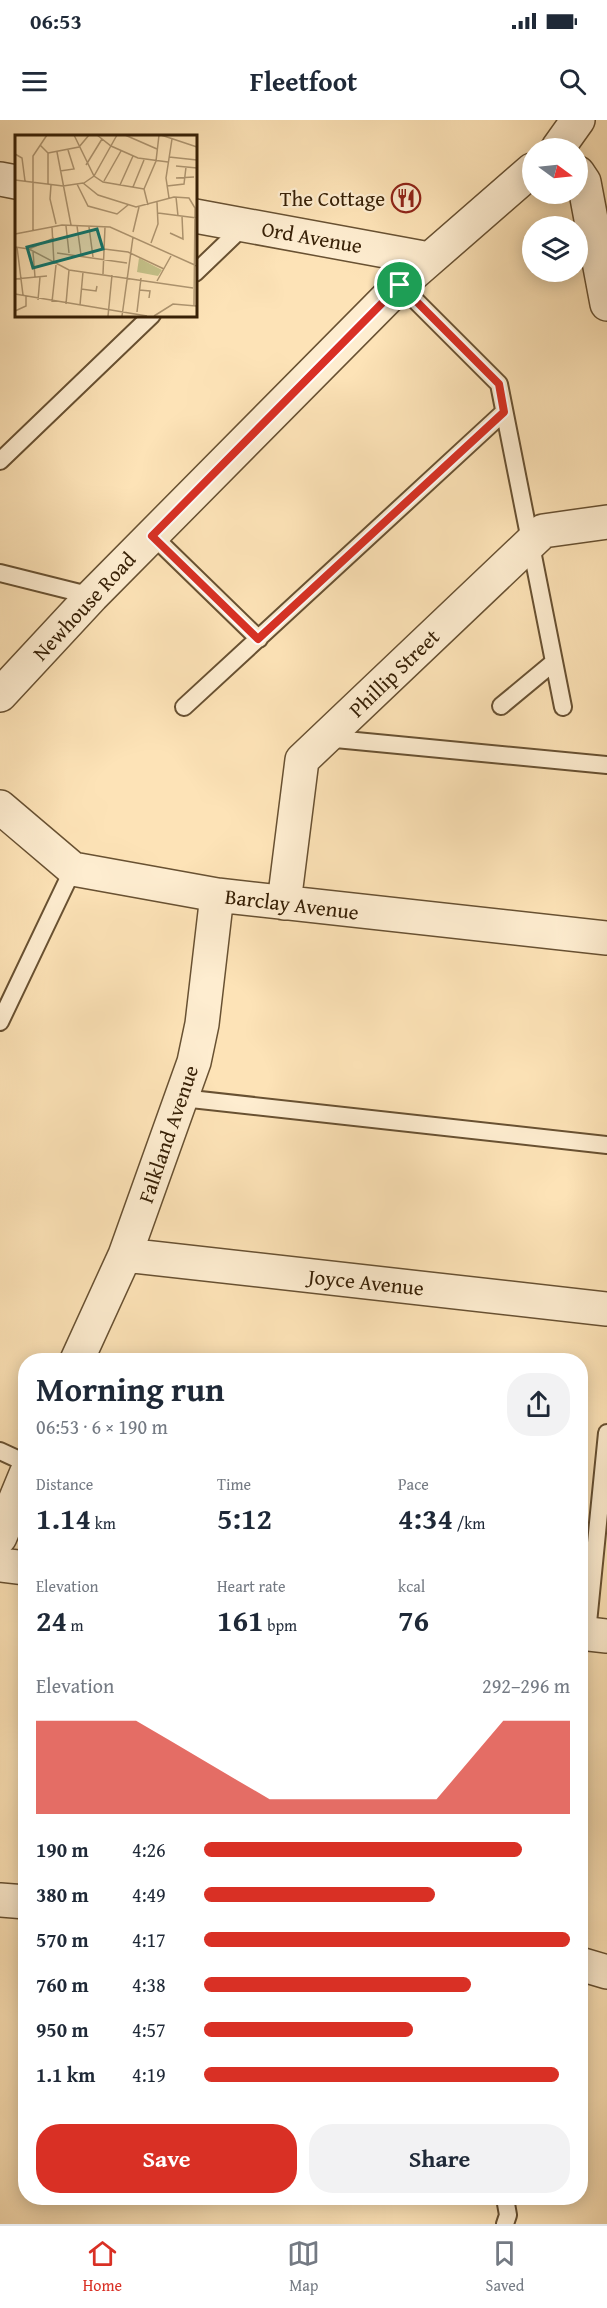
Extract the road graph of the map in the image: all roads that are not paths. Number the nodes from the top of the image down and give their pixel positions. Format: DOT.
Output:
graph roads {
  1 [pos="578,120"];
  2 [pos="571,138"];
  3 [pos="0,179"];
  4 [pos="522,179"];
  5 [pos="15,182"];
  6 [pos="588,198"];
  7 [pos="196,216"];
  8 [pos="245,225"];
  9 [pos="602,254"];
  10 [pos="429,259"];
  11 [pos="196,272"];
  12 [pos="400,285"];
  13 [pos="607,304"];
  14 [pos="151,316"];
  15 [pos="504,412"];
  16 [pos="0,462"];
  17 [pos="607,522"];
  18 [pos="152,536"];
  19 [pos="530,543"];
  20 [pos="0,573"];
  21 [pos="92,596"];
  22 [pos="258,639"];
  23 [pos="554,662"];
  24 [pos="0,695"];
  25 [pos="501,706"];
  26 [pos="184,707"];
  27 [pos="563,707"];
  28 [pos="325,738"];
  29 [pos="607,765"];
  30 [pos="0,807"];
  31 [pos="73,869"];
  32 [pos="217,895"];
  33 [pos="284,903"];
  34 [pos="607,938"];
  35 [pos="0,1022"];
  36 [pos="182,1098"];
  37 [pos="607,1144"];
  38 [pos="124,1255"];
  39 [pos="607,1309"];
  40 [pos="80,1353"];
  41 [pos="607,1433"];
  42 [pos="0,1451"];
  43 [pos="18,1459"];
  44 [pos="18,1493"];
  45 [pos="0,1537"];
  46 [pos="0,1565"];
  47 [pos="18,1567"];
  48 [pos="591,1634"];
  49 [pos="0,1900"];
  50 [pos="18,1901"];
  51 [pos="588,1966"];
  52 [pos="607,1972"];
  53 [pos="506,2205"];
  54 [pos="505,2224"];
  1 -- 2 [label="street"];
  3 -- 5 [label="street"];
  4 -- 10 [label="street, Newhouse Road"];
  6 -- 9 [label="street"];
  7 -- 8 [label="street, Ord Avenue"];
  8 -- 10 [label="street, Ord Avenue"];
  8 -- 11 [label="lane"];
  9 -- 13 [label="street"];
  10 -- 12 [label="street, Newhouse Road"];
  12 -- 15 [label="lane"];
  12 -- 18 [label="street, Newhouse Road"];
  14 -- 16 [label="lane"];
  15 -- 19 [label="lane"];
  15 -- 22 [label="lane"];
  17 -- 19 [label="street, Phillip Street"];
  18 -- 21 [label="street, Newhouse Road"];
  18 -- 22 [label="lane"];
  19 -- 23 [label="lane"];
  19 -- 28 [label="street, Phillip Street"];
  20 -- 21 [label="lane"];
  21 -- 24 [label="street, Newhouse Road"];
  22 -- 26 [label="lane"];
  23 -- 25 [label="lane"];
  23 -- 27 [label="lane"];
  28 -- 29 [label="lane"];
  28 -- 33 [label="street, Phillip Street"];
  30 -- 31 [label="street"];
  31 -- 32 [label="street, Barclay Avenue"];
  31 -- 35 [label="lane"];
  32 -- 33 [label="street, Barclay Avenue"];
  32 -- 36 [label="street, Falkland Avenue"];
  33 -- 34 [label="street, Barclay Avenue"];
  36 -- 37 [label="lane"];
  36 -- 38 [label="street, Falkland Avenue"];
  38 -- 39 [label="street, Joyce Avenue"];
  38 -- 40 [label="street, Falkland Avenue"];
  41 -- 48 [label="lane"];
  42 -- 43 [label="lane"];
  44 -- 45 [label="street"];
  46 -- 47 [label="street"];
  49 -- 50 [label="street"];
  51 -- 52 [label="street"];
  53 -- 54 [label="lane"];
}
